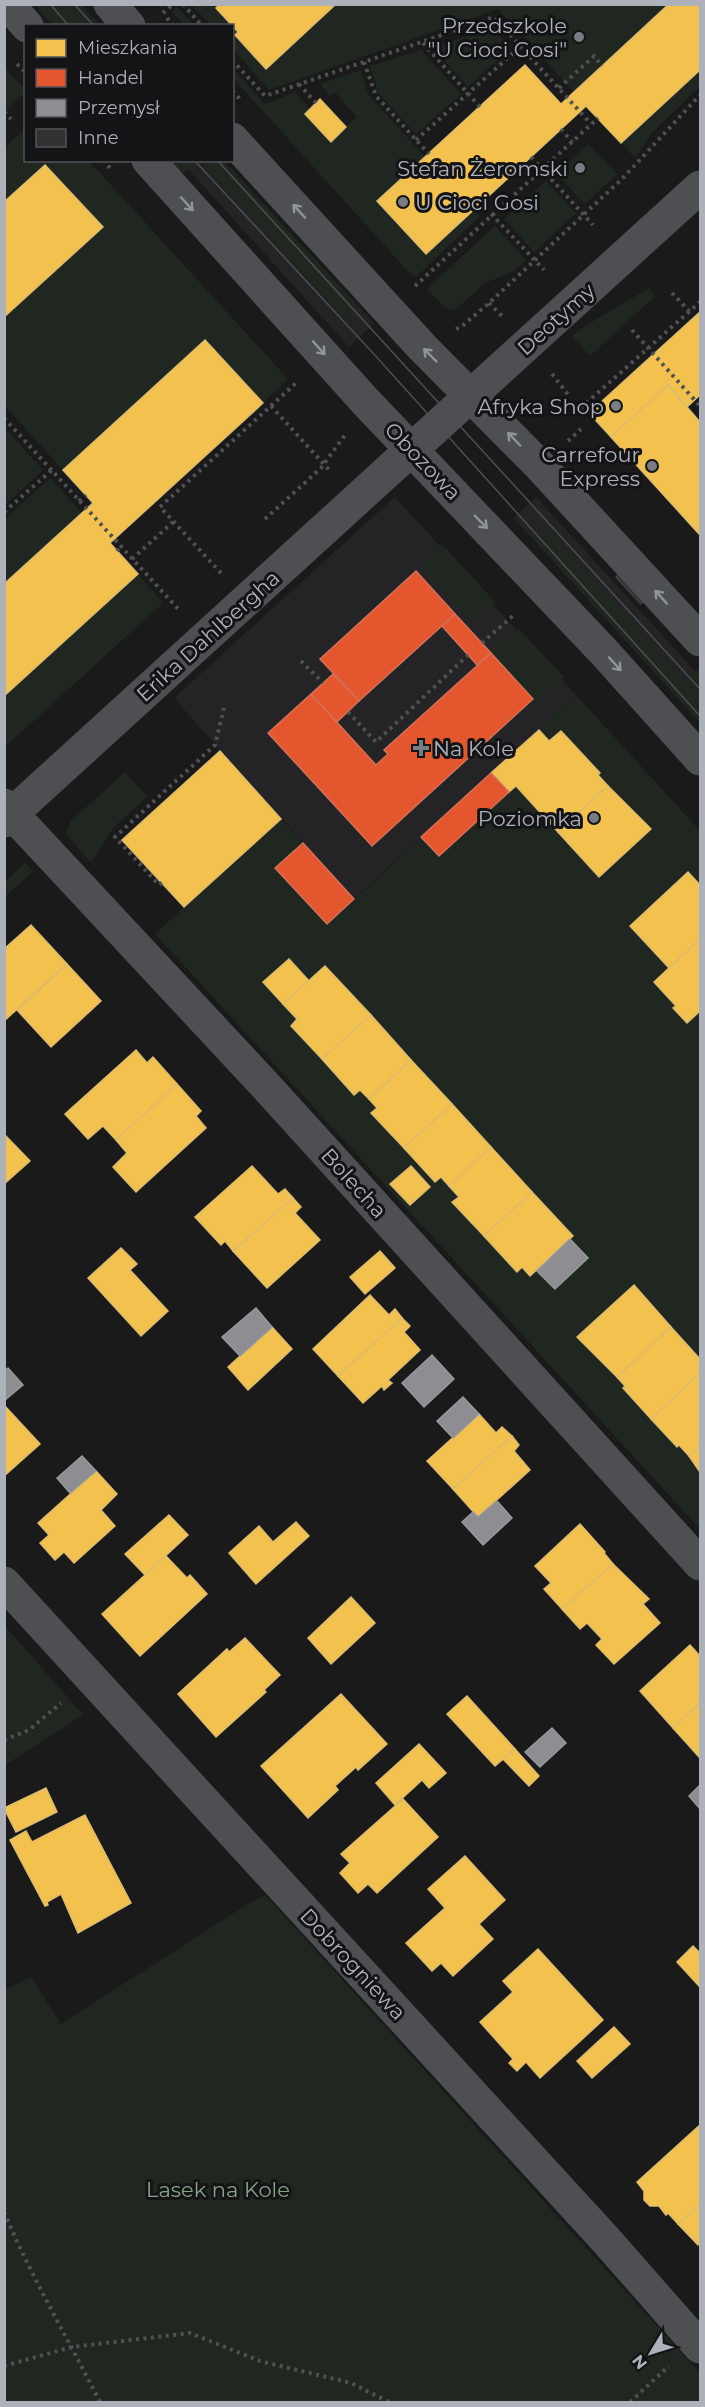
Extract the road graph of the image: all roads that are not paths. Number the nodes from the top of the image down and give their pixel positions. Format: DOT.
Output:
graph roads {
  1 [pos="8,4"];
  2 [pos="110,4"];
  3 [pos="25,24"];
  4 [pos="127,24"];
  5 [pos="234,141"];
  6 [pos="150,162"];
  7 [pos="700,187"];
  8 [pos="472,396"];
  9 [pos="411,450"];
  10 [pos="700,640"];
  11 [pos="700,759"];
  12 [pos="7,813"];
  13 [pos="700,1564"];
  14 [pos="4,1583"];
  15 [pos="698,2344"];
  1 -- 3 [label="street"];
  2 -- 4 [label="street"];
  8 -- 5 [label="street, one-way"];
  6 -- 9 [label="street, Obozowa, one-way"];
  7 -- 8 [label="street, Deotymy"];
  8 -- 9 [label="street, Deotymy"];
  10 -- 8 [label="street, one-way"];
  9 -- 11 [label="street, Obozowa, one-way"];
  9 -- 12 [label="street, Erika Dahlbergha"];
  12 -- 13 [label="street, Bolecha"];
  14 -- 15 [label="street, Dobrogniewa"];
}
